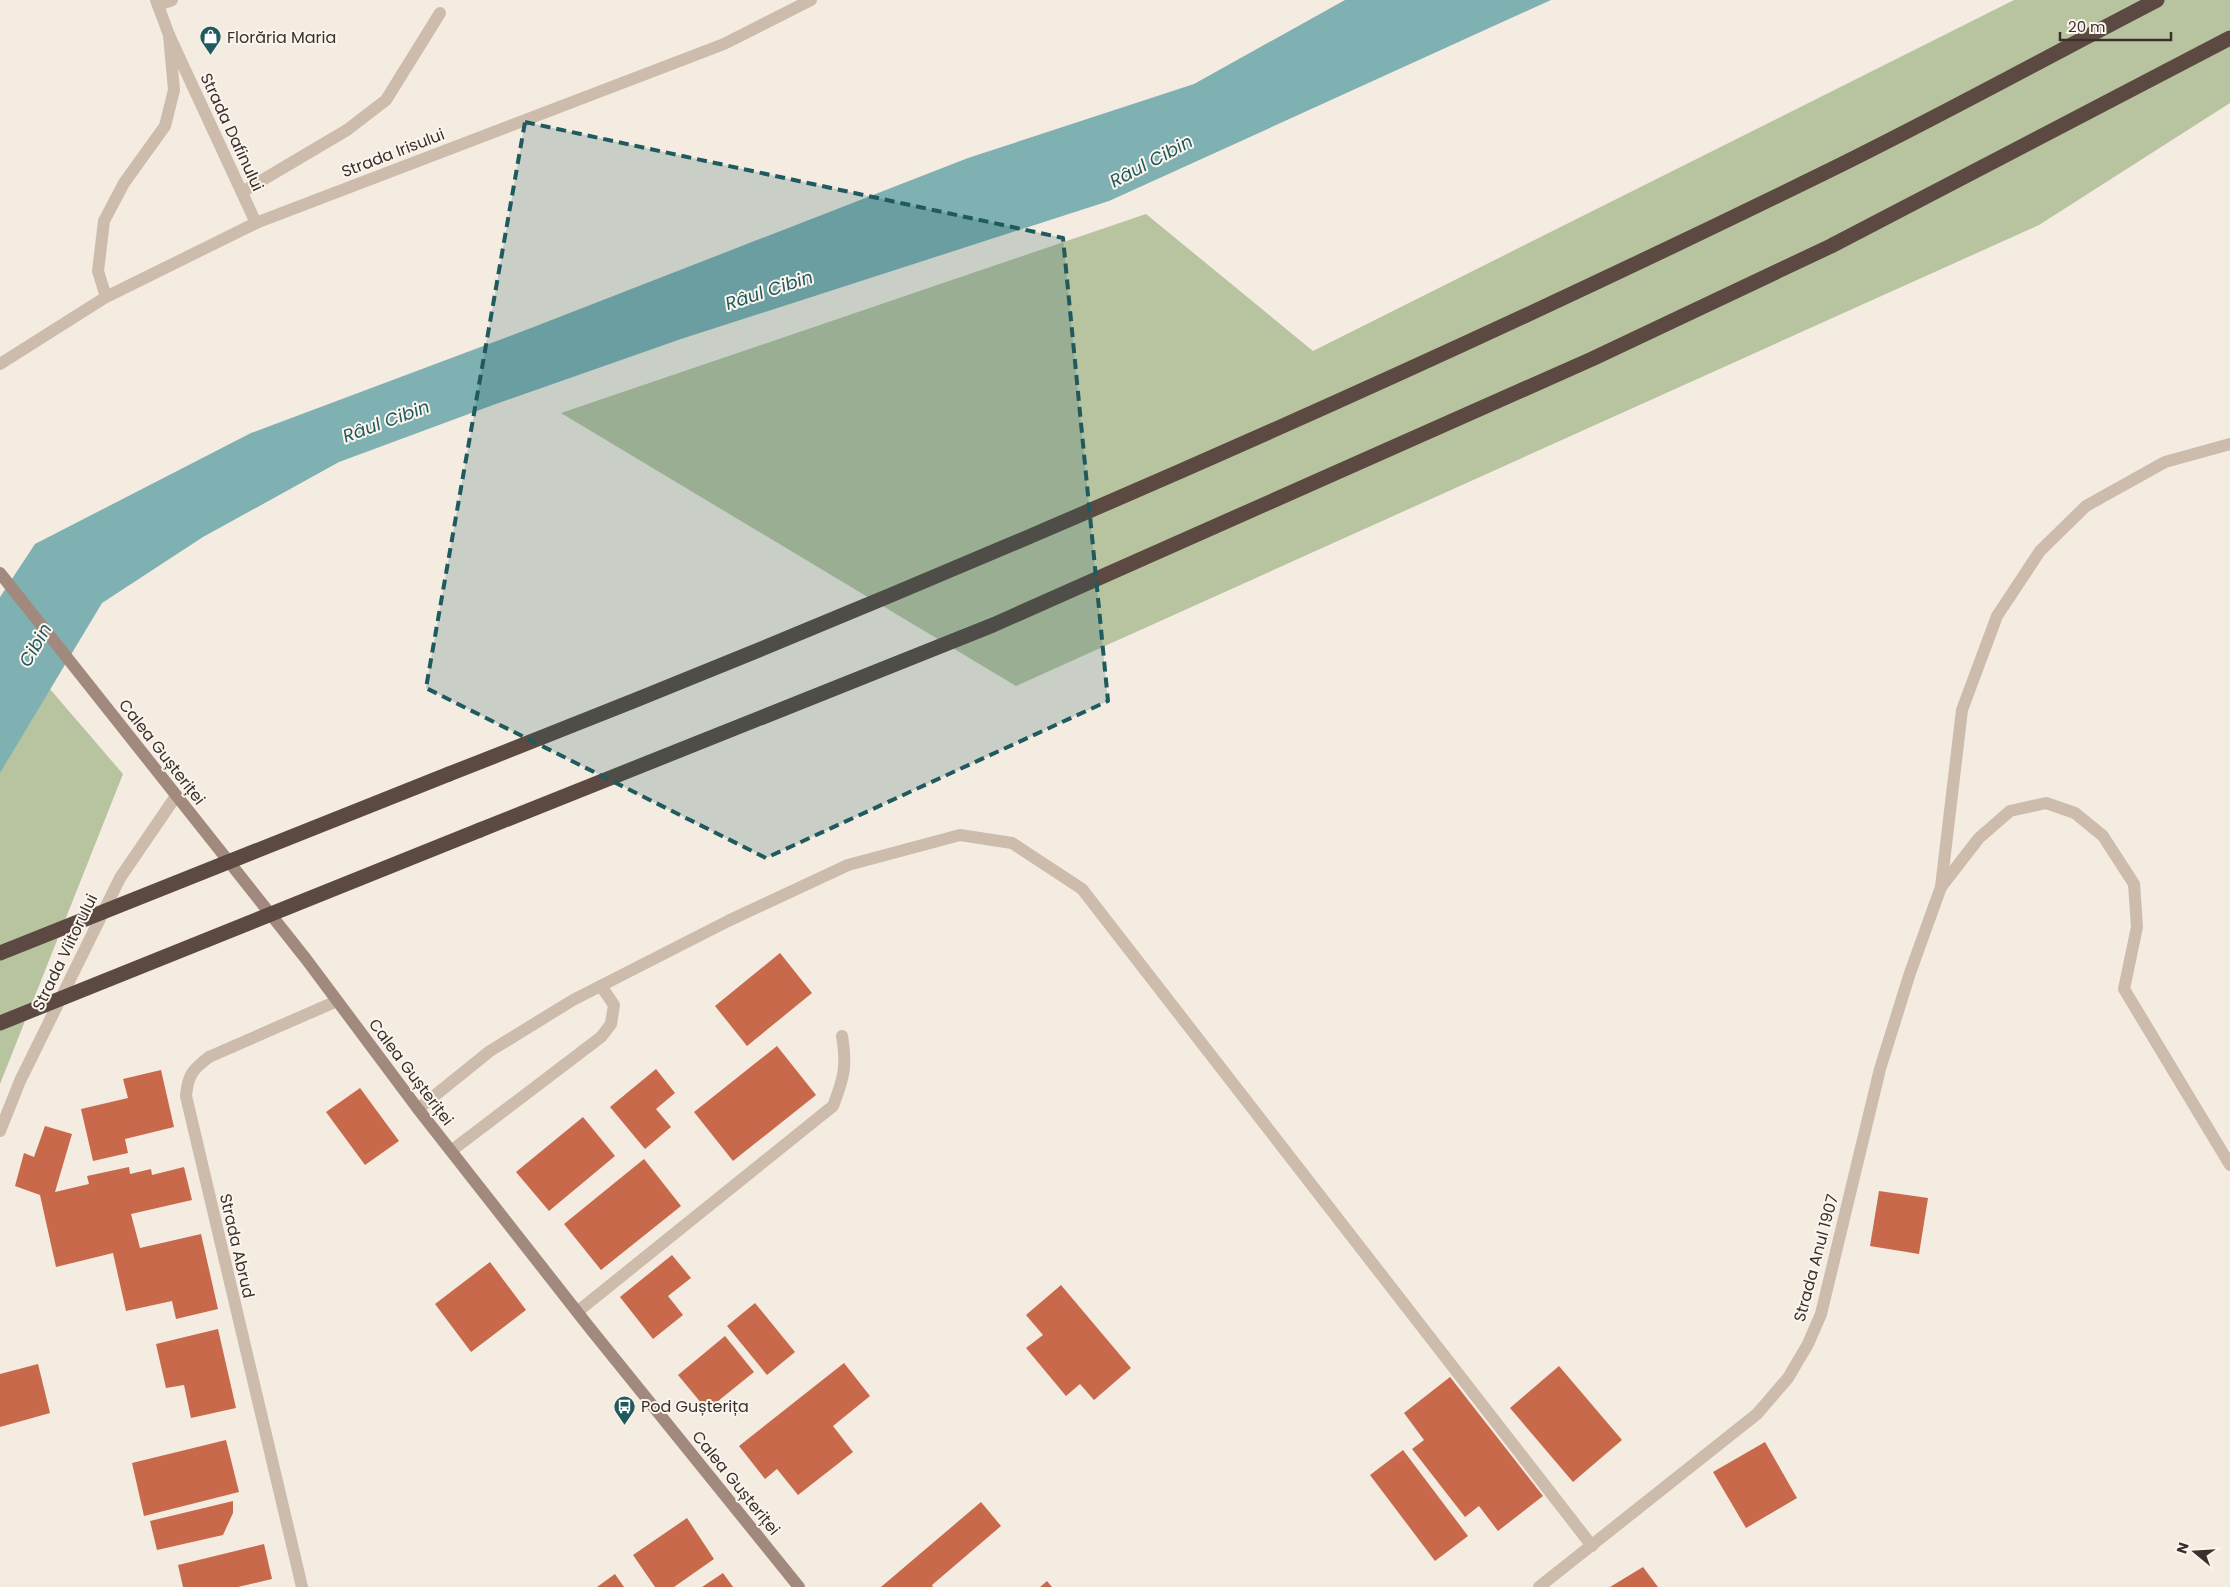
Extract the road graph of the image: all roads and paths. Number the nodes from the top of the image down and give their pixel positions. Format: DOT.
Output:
graph roads {
  1 [pos="172,0"];
  2 [pos="2156,0"];
  3 [pos="806,1"];
  4 [pos="157,3"];
  5 [pos="440,13"];
  6 [pos="169,35"];
  7 [pos="2230,38"];
  8 [pos="242,192"];
  9 [pos="256,223"];
  10 [pos="106,298"];
  11 [pos="0,364"];
  12 [pos="2230,444"];
  13 [pos="0,573"];
  14 [pos="176,796"];
  15 [pos="1942,887"];
  16 [pos="0,953"];
  17 [pos="601,986"];
  18 [pos="337,1001"];
  19 [pos="0,1023"];
  20 [pos="842,1036"];
  21 [pos="418,1109"];
  22 [pos="0,1131"];
  23 [pos="452,1151"];
  24 [pos="2230,1165"];
  25 [pos="577,1312"];
  26 [pos="1592,1546"];
  27 [pos="302,1587"];
  28 [pos="800,1587"];
  29 [pos="1539,1587"];
  1 -- 4 [label="street"];
  2 -- 16 [label="highway, bridge"];
  3 -- 9 [label="street, Strada Irisului"];
  4 -- 6 [label="street, Strada Dafinului"];
  5 -- 8 [label="street"];
  6 -- 8 [label="street, Strada Dafinului"];
  6 -- 10 [label="street"];
  7 -- 19 [label="highway, bridge"];
  8 -- 9 [label="street, Strada Dafinului"];
  9 -- 10 [label="street, Strada Irisului"];
  10 -- 11 [label="street, Strada Irisului"];
  12 -- 15 [label="street"];
  13 -- 14 [label="main road, Calea Gușteriței"];
  14 -- 18 [label="main road, Calea Gușteriței"];
  14 -- 22 [label="street, Strada Viitorului"];
  15 -- 24 [label="street"];
  15 -- 26 [label="street, Strada Anul 1907"];
  17 -- 21 [label="street"];
  17 -- 23 [label="street"];
  17 -- 26 [label="street"];
  18 -- 21 [label="main road, Calea Gușteriței"];
  18 -- 27 [label="street, Strada Abrud"];
  20 -- 25 [label="street"];
  21 -- 23 [label="main road, Calea Gușteriței"];
  23 -- 25 [label="main road, Calea Gușteriței"];
  25 -- 28 [label="main road, Calea Gușteriței"];
  26 -- 29 [label="street, Strada Anul 1907"];
}
